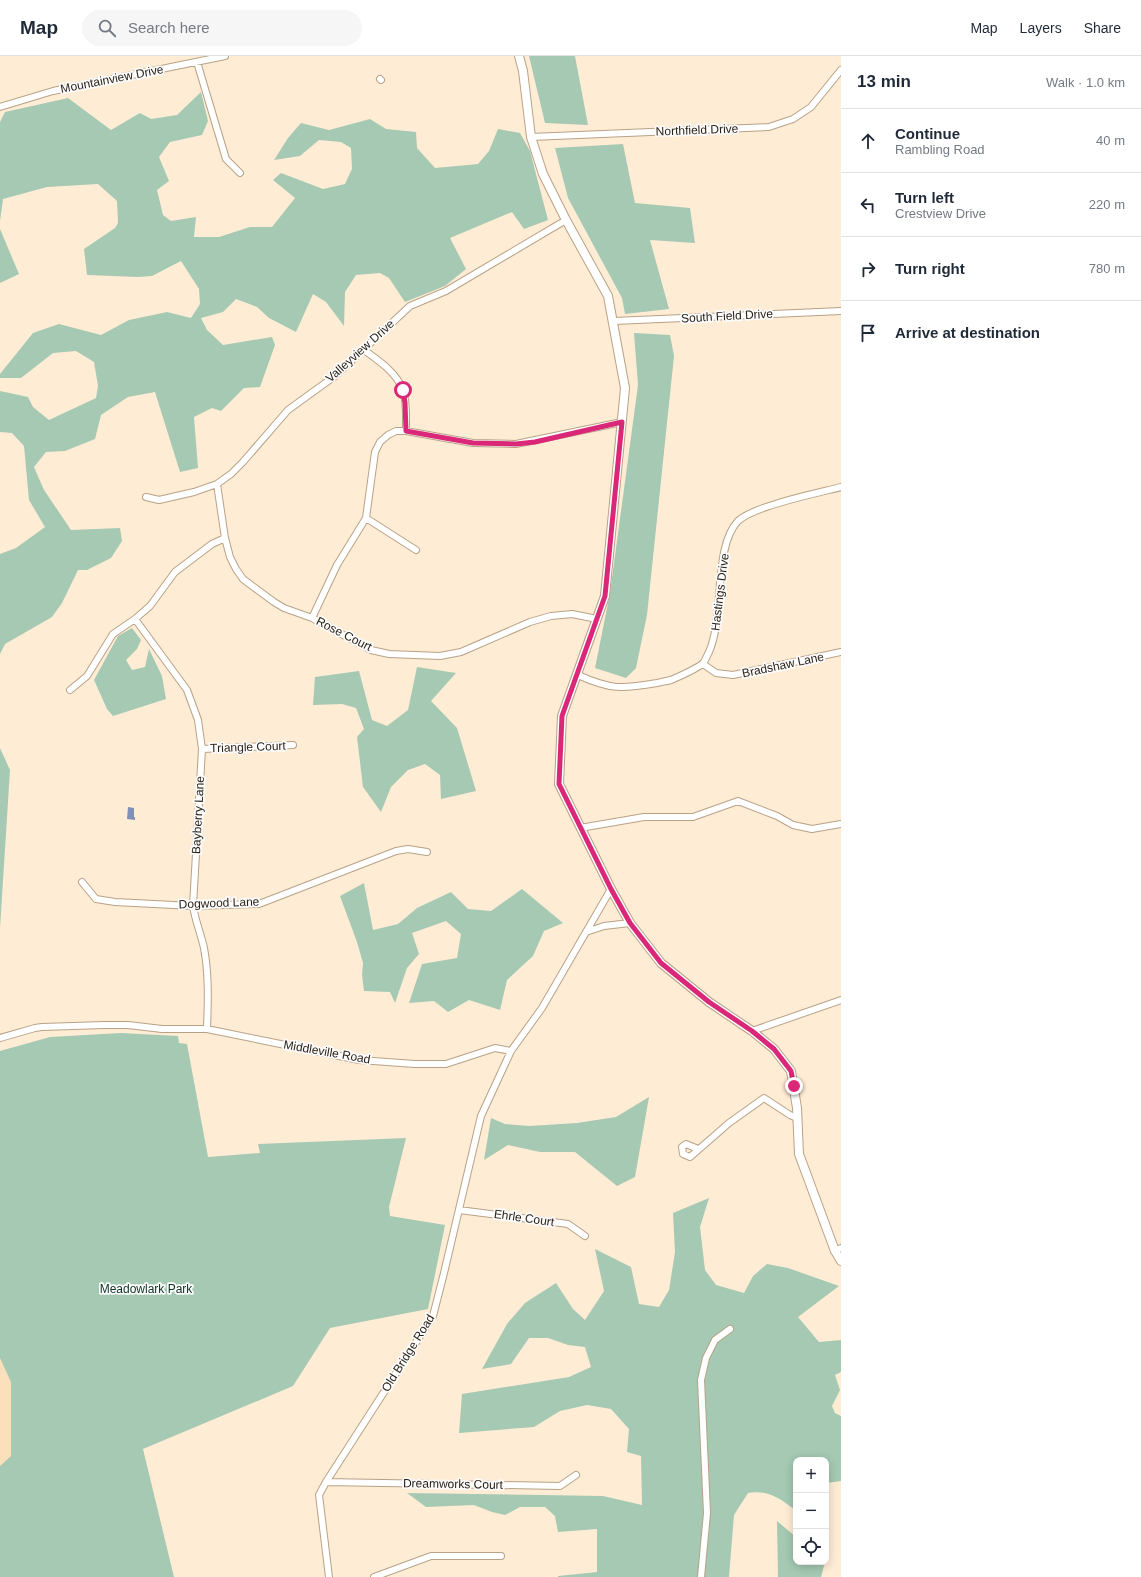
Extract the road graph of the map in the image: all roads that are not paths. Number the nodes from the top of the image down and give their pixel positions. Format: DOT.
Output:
graph roads {
  1 [pos="225,56"];
  2 [pos="519,56"];
  3 [pos="197,62"];
  4 [pos="841,70"];
  5 [pos="0,107"];
  6 [pos="531,136"];
  7 [pos="240,173"];
  8 [pos="566,220"];
  9 [pos="841,311"];
  10 [pos="614,321"];
  11 [pos="364,350"];
  12 [pos="622,422"];
  13 [pos="406,431"];
  14 [pos="217,484"];
  15 [pos="841,487"];
  16 [pos="146,497"];
  17 [pos="366,518"];
  18 [pos="225,538"];
  19 [pos="416,550"];
  20 [pos="312,618"];
  21 [pos="135,619"];
  22 [pos="596,619"];
  23 [pos="841,652"];
  24 [pos="703,664"];
  25 [pos="578,676"];
  26 [pos="70,690"];
  27 [pos="293,745"];
  28 [pos="202,749"];
  29 [pos="841,824"];
  30 [pos="580,828"];
  31 [pos="427,852"];
  32 [pos="82,882"];
  33 [pos="611,889"];
  34 [pos="193,906"];
  35 [pos="630,923"];
  36 [pos="586,932"];
  37 [pos="841,1000"];
  38 [pos="207,1029"];
  39 [pos="752,1031"];
  40 [pos="0,1038"];
  41 [pos="511,1051"];
  42 [pos="797,1118"];
  43 [pos="698,1149"];
  44 [pos="459,1210"];
  45 [pos="585,1236"];
  46 [pos="838,1250"];
  47 [pos="841,1261"];
  48 [pos="730,1329"];
  49 [pos="576,1475"];
  50 [pos="326,1482"];
  51 [pos="501,1556"];
  52 [pos="328,1577"];
  53 [pos="374,1577"];
  54 [pos="701,1577"];
  1 -- 3 [label="street, Mountainview Drive"];
  2 -- 6 [label="main road"];
  3 -- 5 [label="street, Mountainview Drive"];
  3 -- 7 [label="street"];
  4 -- 6 [label="street, Northfield Drive"];
  6 -- 8 [label="main road"];
  8 -- 10 [label="main road"];
  8 -- 11 [label="street, Valleyview Drive"];
  9 -- 10 [label="street, South Field Drive"];
  10 -- 12 [label="main road"];
  11 -- 13 [label="street"];
  11 -- 14 [label="street, Valleyview Drive"];
  12 -- 13 [label="street"];
  12 -- 22 [label="main road"];
  13 -- 17 [label="street"];
  14 -- 16 [label="street, Valleyview Drive"];
  14 -- 18 [label="street, Rose Court"];
  15 -- 24 [label="street, Hastings Drive"];
  17 -- 19 [label="street"];
  17 -- 20 [label="street"];
  18 -- 20 [label="street, Rose Court"];
  18 -- 21 [label="street"];
  20 -- 22 [label="street, Rose Court"];
  21 -- 26 [label="street"];
  21 -- 28 [label="street, Bayberry Lane"];
  22 -- 25 [label="main road"];
  23 -- 24 [label="street, Bradshaw Lane"];
  24 -- 25 [label="street"];
  25 -- 30 [label="main road"];
  27 -- 28 [label="street, Triangle Court"];
  28 -- 34 [label="street, Bayberry Lane"];
  29 -- 30 [label="street"];
  30 -- 33 [label="main road"];
  31 -- 34 [label="street, Dogwood Lane"];
  32 -- 34 [label="street, Dogwood Lane"];
  33 -- 35 [label="main road"];
  33 -- 36 [label="street"];
  34 -- 38 [label="street, Bayberry Lane"];
  35 -- 36 [label="street"];
  35 -- 39 [label="main road"];
  36 -- 41 [label="street"];
  37 -- 39 [label="street"];
  38 -- 40 [label="street, Middleville Road"];
  38 -- 41 [label="street, Middleville Road"];
  39 -- 42 [label="main road"];
  41 -- 44 [label="street, Old Bridge Road"];
  42 -- 43 [label="street"];
  42 -- 46 [label="main road"];
  44 -- 45 [label="street, Ehrle Court"];
  44 -- 50 [label="street, Old Bridge Road"];
  46 -- 47 [label="main road"];
  48 -- 54 [label="street"];
  49 -- 50 [label="street, Dreamworks Court"];
  50 -- 52 [label="street, Old Bridge Road"];
  51 -- 53 [label="street"];
}
